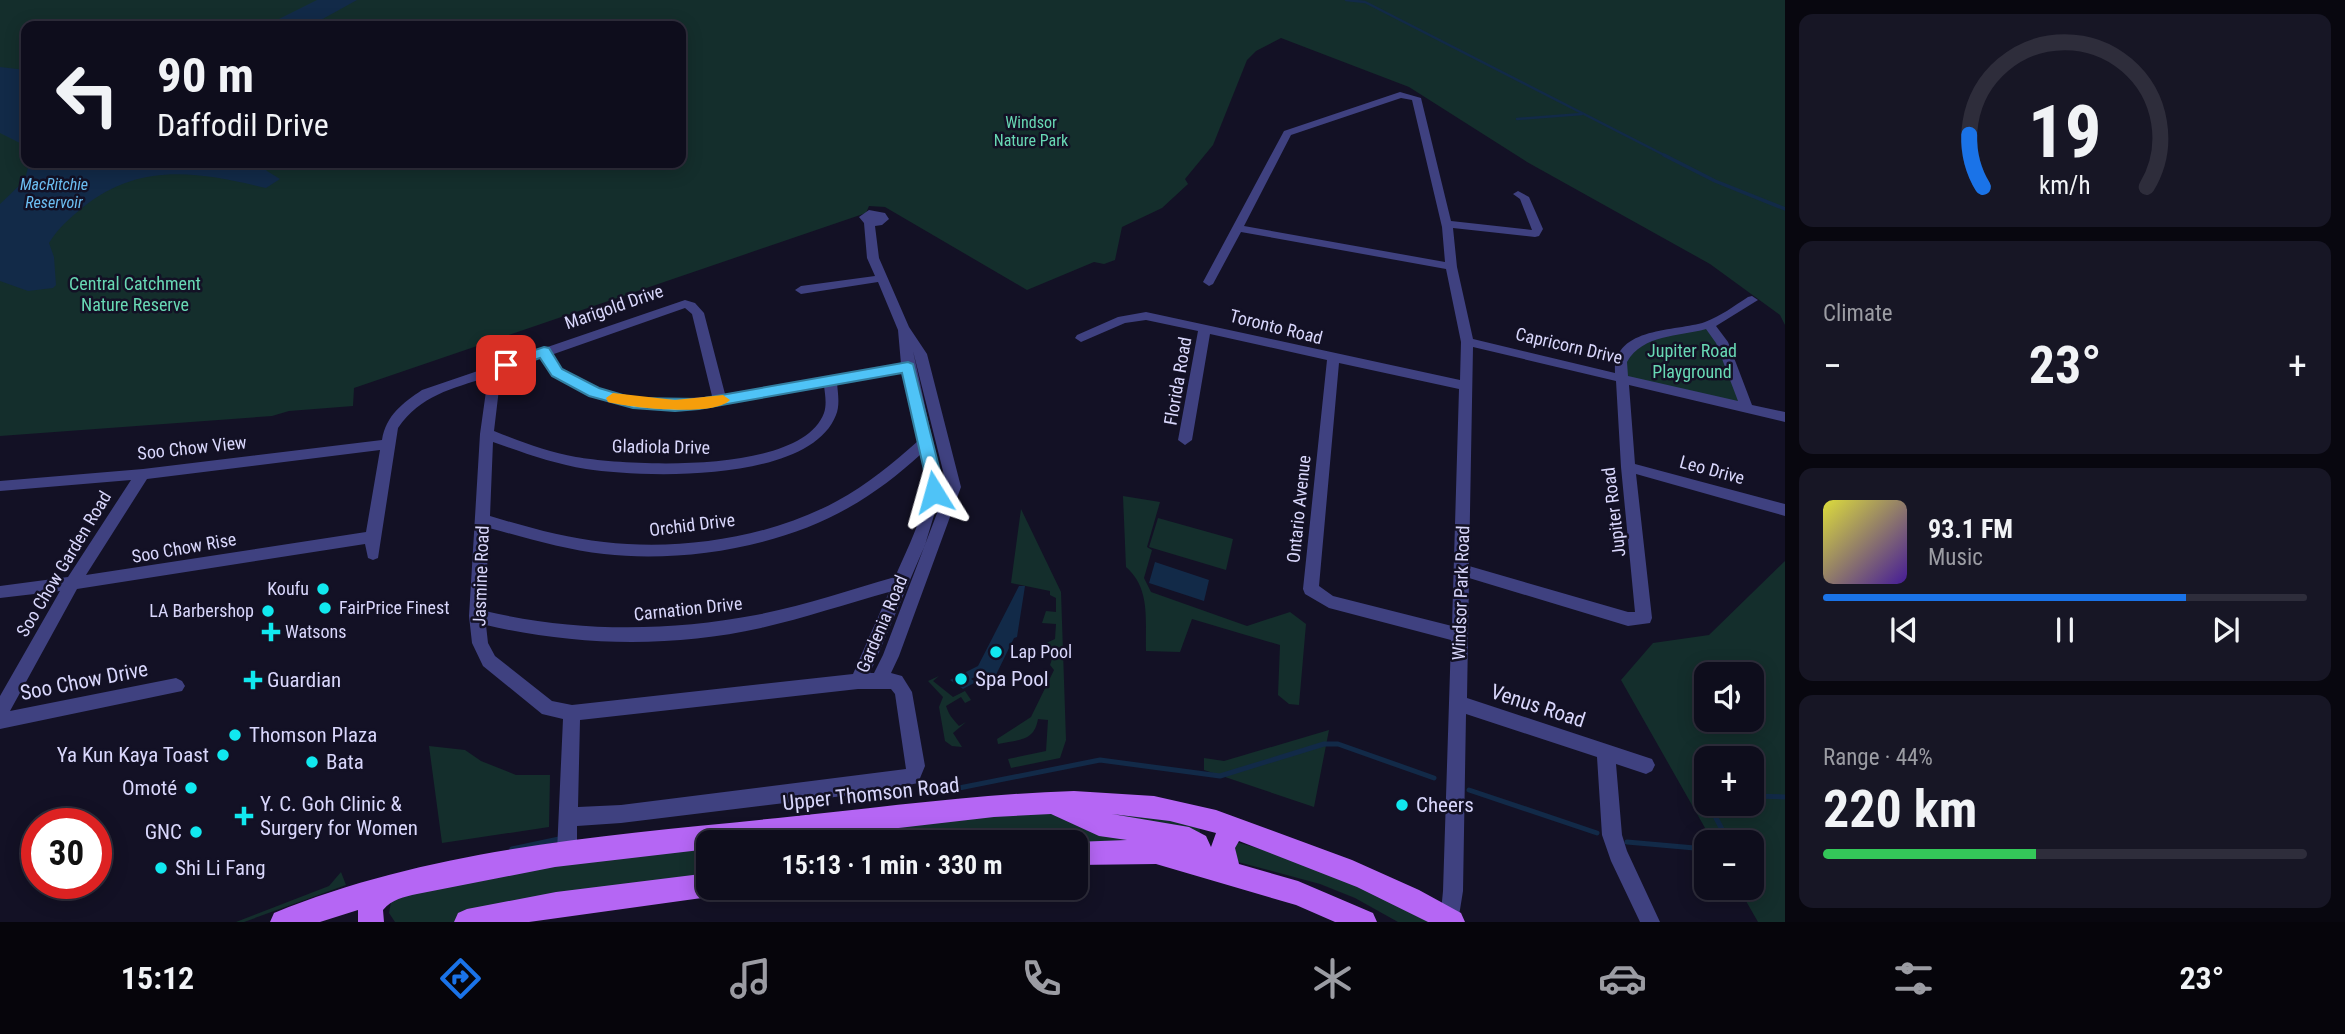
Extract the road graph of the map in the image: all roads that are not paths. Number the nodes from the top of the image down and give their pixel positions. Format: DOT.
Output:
graph roads {
  1 [pos="1518,194"];
  2 [pos="869,223"];
  3 [pos="1446,224"];
  4 [pos="1238,228"];
  5 [pos="1451,267"];
  6 [pos="883,278"];
  7 [pos="1209,282"];
  8 [pos="801,290"];
  9 [pos="1752,300"];
  10 [pos="1709,325"];
  11 [pos="1205,328"];
  12 [pos="904,330"];
  13 [pos="1081,338"];
  14 [pos="1467,342"];
  15 [pos="544,352"];
  16 [pos="1333,359"];
  17 [pos="908,367"];
  18 [pos="495,369"];
  19 [pos="1620,377"];
  20 [pos="830,381"];
  21 [pos="1465,386"];
  22 [pos="720,400"];
  23 [pos="1747,408"];
  24 [pos="1785,418"];
  25 [pos="487,434"];
  26 [pos="1185,440"];
  27 [pos="925,443"];
  28 [pos="387,444"];
  29 [pos="1628,467"];
  30 [pos="142,474"];
  31 [pos="0,486"];
  32 [pos="1785,510"];
  33 [pos="483,520"];
  34 [pos="373,537"];
  35 [pos="373,554"];
  36 [pos="1462,570"];
  37 [pos="900,582"];
  38 [pos="72,584"];
  39 [pos="0,592"];
  40 [pos="477,616"];
  41 [pos="1460,635"];
  42 [pos="879,680"];
  43 [pos="858,681"];
  44 [pos="176,687"];
  45 [pos="1457,703"];
  46 [pos="0,712"];
  47 [pos="572,713"];
  48 [pos="0,721"];
  49 [pos="1606,752"];
  50 [pos="1646,765"];
  51 [pos="1055,804"];
  52 [pos="569,817"];
  53 [pos="1236,828"];
  54 [pos="567,852"];
  55 [pos="1088,853"];
  56 [pos="1204,864"];
  57 [pos="1230,872"];
  58 [pos="696,887"];
  59 [pos="392,888"];
  60 [pos="1450,921"];
  61 [pos="283,922"];
  62 [pos="371,922"];
  63 [pos="467,922"];
  64 [pos="1364,922"];
  65 [pos="1650,922"];
  1 -- 3 [label="street"];
  2 -- 6 [label="street, Gardenia Road"];
  3 -- 4 [label="street, Windsor Park Road"];
  3 -- 5 [label="street, Windsor Park Road"];
  4 -- 5 [label="street"];
  4 -- 7 [label="street, Windsor Park Road"];
  5 -- 14 [label="street, Windsor Park Road"];
  6 -- 8 [label="street"];
  6 -- 12 [label="street, Gardenia Road"];
  9 -- 10 [label="street, Jupiter Road"];
  10 -- 19 [label="street, Jupiter Road"];
  10 -- 23 [label="street"];
  11 -- 13 [label="street, Toronto Road"];
  11 -- 16 [label="street, Toronto Road"];
  11 -- 26 [label="street, Florida Road"];
  12 -- 17 [label="street, Gardenia Road"];
  12 -- 42 [label="street, Gardenia Road"];
  14 -- 19 [label="street, Capricorn Drive"];
  14 -- 21 [label="street, Windsor Park Road"];
  15 -- 18 [label="street, Marigold Drive"];
  15 -- 22 [label="street"];
  15 -- 22 [label="street, Marigold Drive"];
  16 -- 21 [label="street, Toronto Road"];
  16 -- 41 [label="street, Ontario Avenue"];
  17 -- 20 [label="street"];
  17 -- 27 [label="street, Gardenia Road"];
  18 -- 25 [label="street, Jasmine Road"];
  18 -- 28 [label="street, Marigold Drive"];
  19 -- 23 [label="street, Capricorn Drive"];
  19 -- 29 [label="street, Jupiter Road"];
  20 -- 22 [label="street"];
  20 -- 25 [label="street, Gladiola Drive"];
  21 -- 36 [label="street, Windsor Park Road"];
  23 -- 24 [label="street, Capricorn Drive"];
  25 -- 33 [label="street, Jasmine Road"];
  27 -- 33 [label="street, Orchid Drive"];
  27 -- 37 [label="street, Gardenia Road"];
  28 -- 30 [label="street, Soo Chow View"];
  28 -- 34 [label="street, Marigold Drive"];
  29 -- 32 [label="street, Leo Drive"];
  29 -- 36 [label="street, Jupiter Road"];
  30 -- 31 [label="street, Soo Chow View"];
  30 -- 38 [label="street, Soo Chow Garden Road"];
  33 -- 40 [label="street, Jasmine Road"];
  34 -- 35 [label="street, Marigold Drive"];
  34 -- 38 [label="street, Soo Chow Rise"];
  36 -- 41 [label="street, Windsor Park Road"];
  37 -- 40 [label="street, Carnation Drive"];
  37 -- 43 [label="street, Gardenia Road"];
  38 -- 39 [label="street, Soo Chow Rise"];
  38 -- 46 [label="street, Soo Chow Garden Road"];
  40 -- 47 [label="street, Jasmine Road"];
  41 -- 45 [label="street, Windsor Park Road"];
  42 -- 43 [label="street"];
  42 -- 52 [label="street"];
  43 -- 47 [label="street, Gardenia Road"];
  44 -- 48 [label="street, Soo Chow Drive"];
  45 -- 49 [label="street, Venus Road"];
  45 -- 60 [label="street, Windsor Park Road"];
  47 -- 52 [label="street"];
  49 -- 50 [label="street, Venus Road"];
  49 -- 65 [label="street"];
  51 -- 53 [label="main road, Upper Thomson Road"];
  51 -- 54 [label="main road, Upper Thomson Road"];
  51 -- 56 [label="main road"];
  52 -- 54 [label="street"];
  53 -- 57 [label="main road"];
  53 -- 60 [label="main road, Upper Thomson Road"];
  54 -- 59 [label="main road, Upper Thomson Road"];
  55 -- 56 [label="main road"];
  56 -- 57 [label="main road"];
  57 -- 64 [label="main road"];
  58 -- 63 [label="main road"];
  59 -- 61 [label="main road, Upper Thomson Road"];
  59 -- 62 [label="main road"];
}
